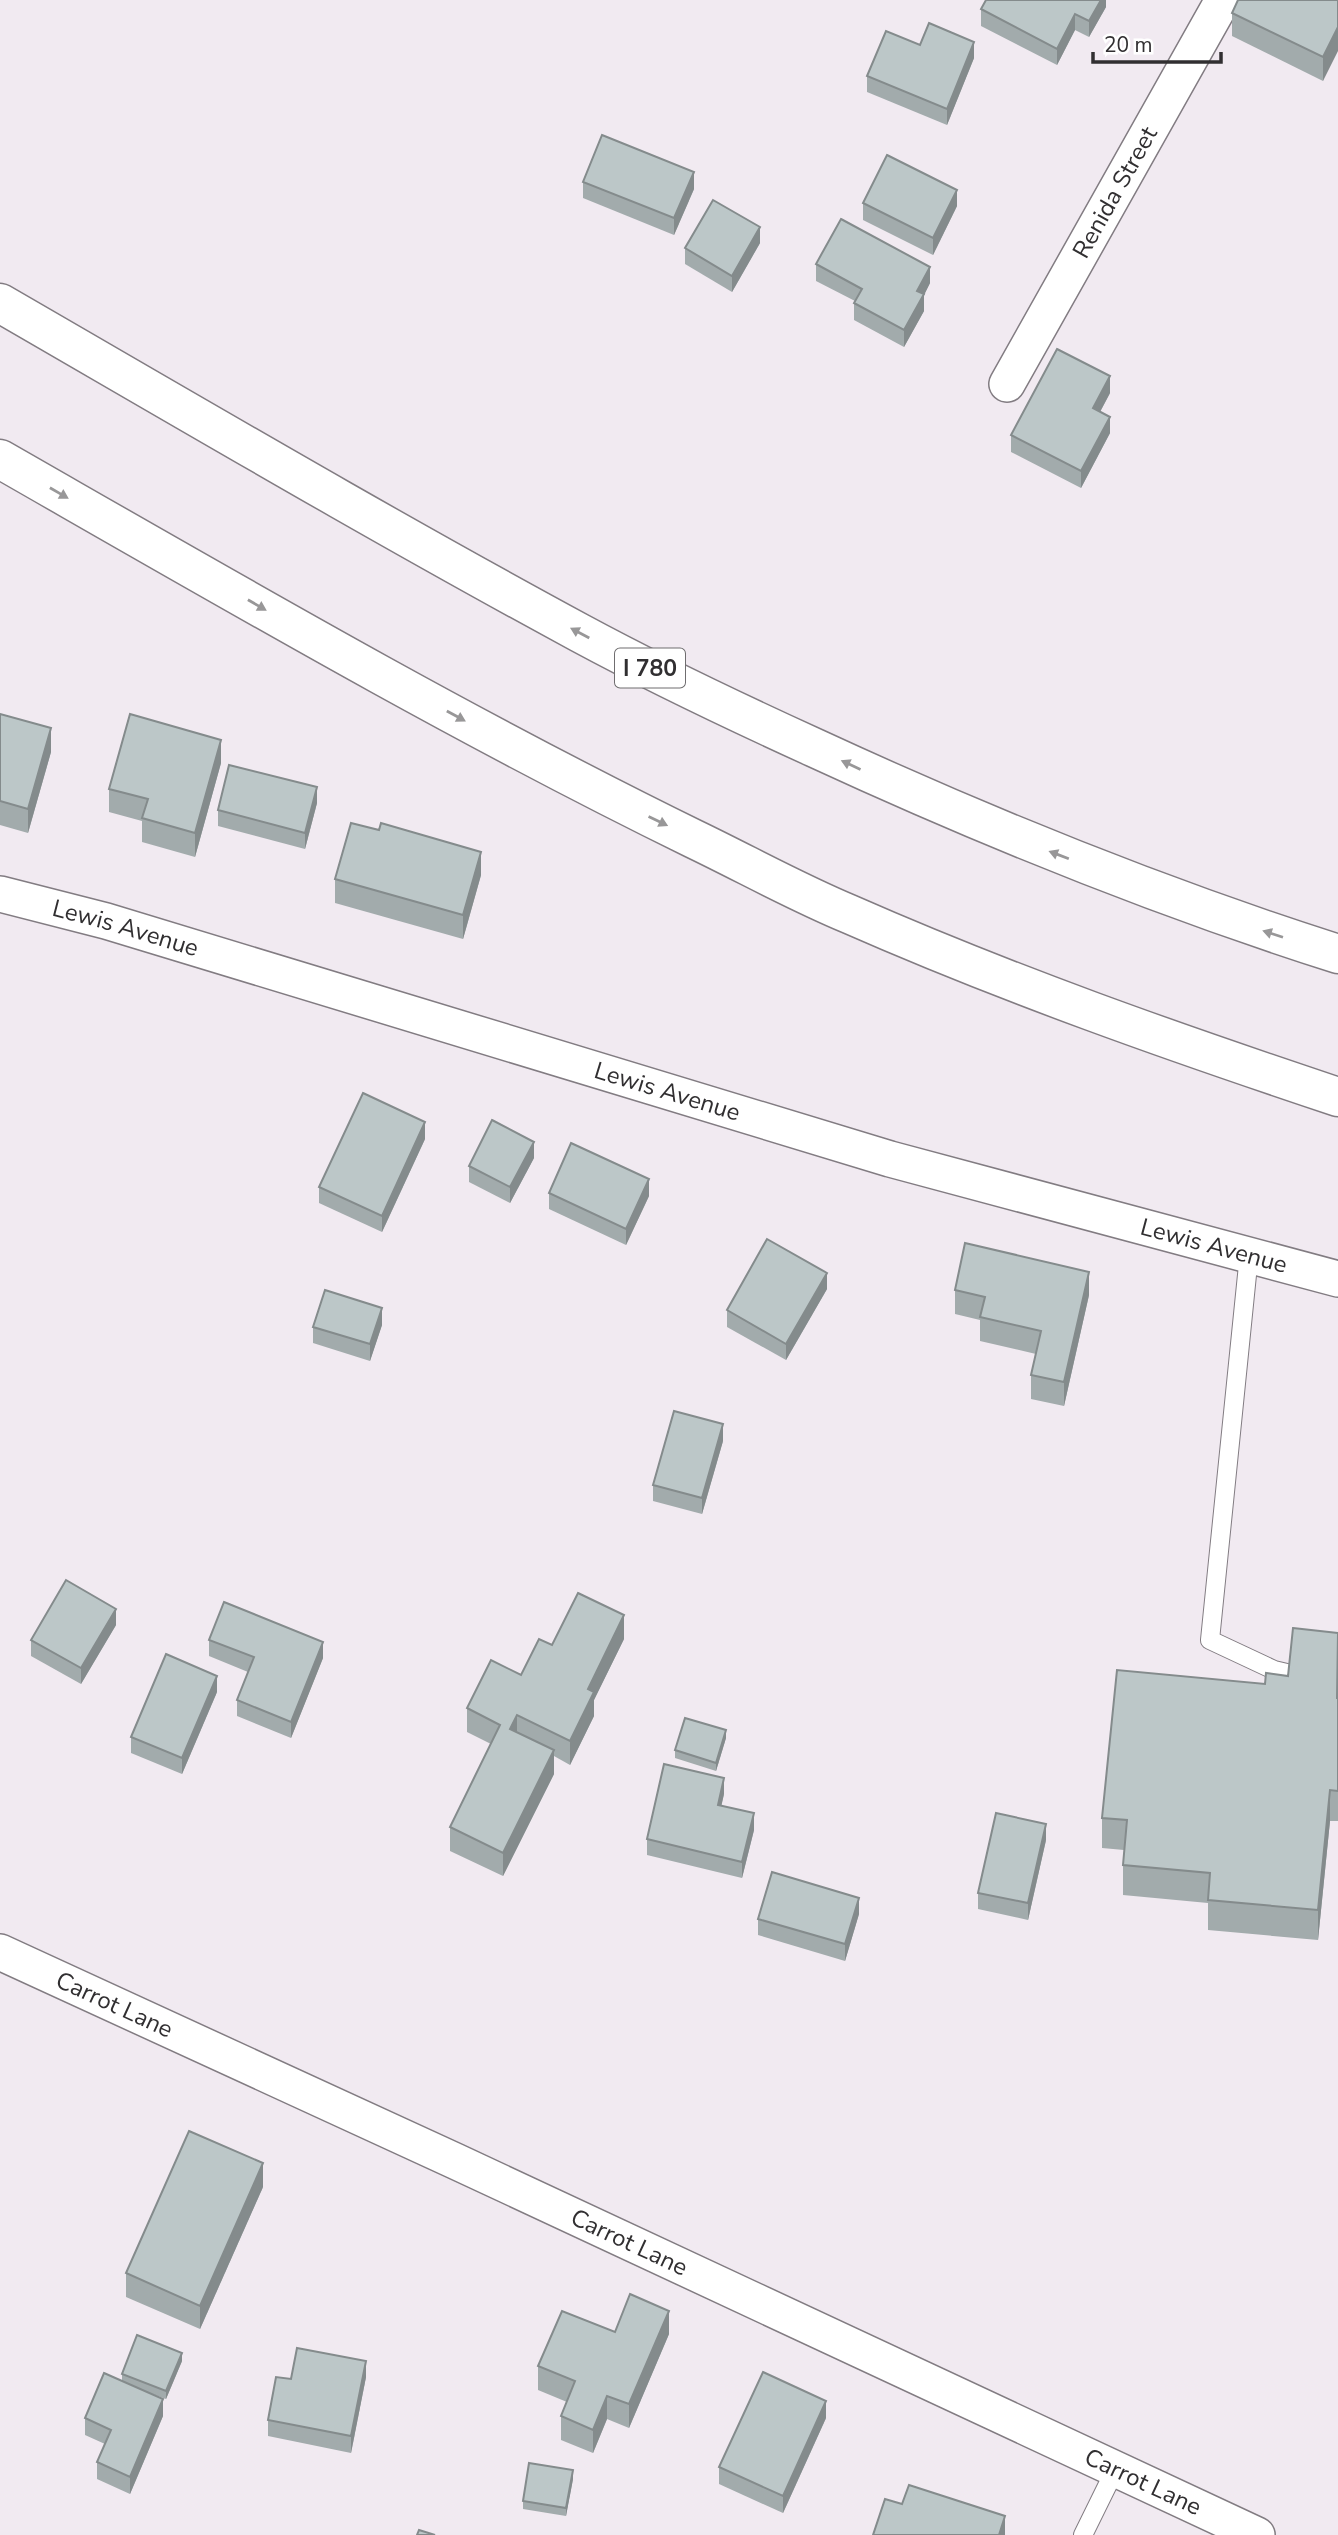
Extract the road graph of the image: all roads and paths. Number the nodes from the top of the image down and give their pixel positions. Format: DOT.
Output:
graph roads {
  1 [pos="1223,0"];
  2 [pos="0,303"];
  3 [pos="1007,384"];
  4 [pos="0,459"];
  5 [pos="0,894"];
  6 [pos="1338,954"];
  7 [pos="1338,1097"];
  8 [pos="1249,1255"];
  9 [pos="1338,1279"];
  10 [pos="1291,1674"];
  11 [pos="0,1952"];
  12 [pos="1115,2470"];
  13 [pos="1083,2535"];
  14 [pos="1257,2535"];
  1 -- 3 [label="street, Renida Street"];
  6 -- 2 [label="highway, I 780, one-way"];
  4 -- 7 [label="highway, one-way"];
  5 -- 8 [label="street, Lewis Avenue"];
  8 -- 9 [label="street, Lewis Avenue"];
  8 -- 10 [label="lane"];
  11 -- 12 [label="street, Carrot Lane"];
  12 -- 13 [label="lane"];
  12 -- 14 [label="street, Carrot Lane"];
}
